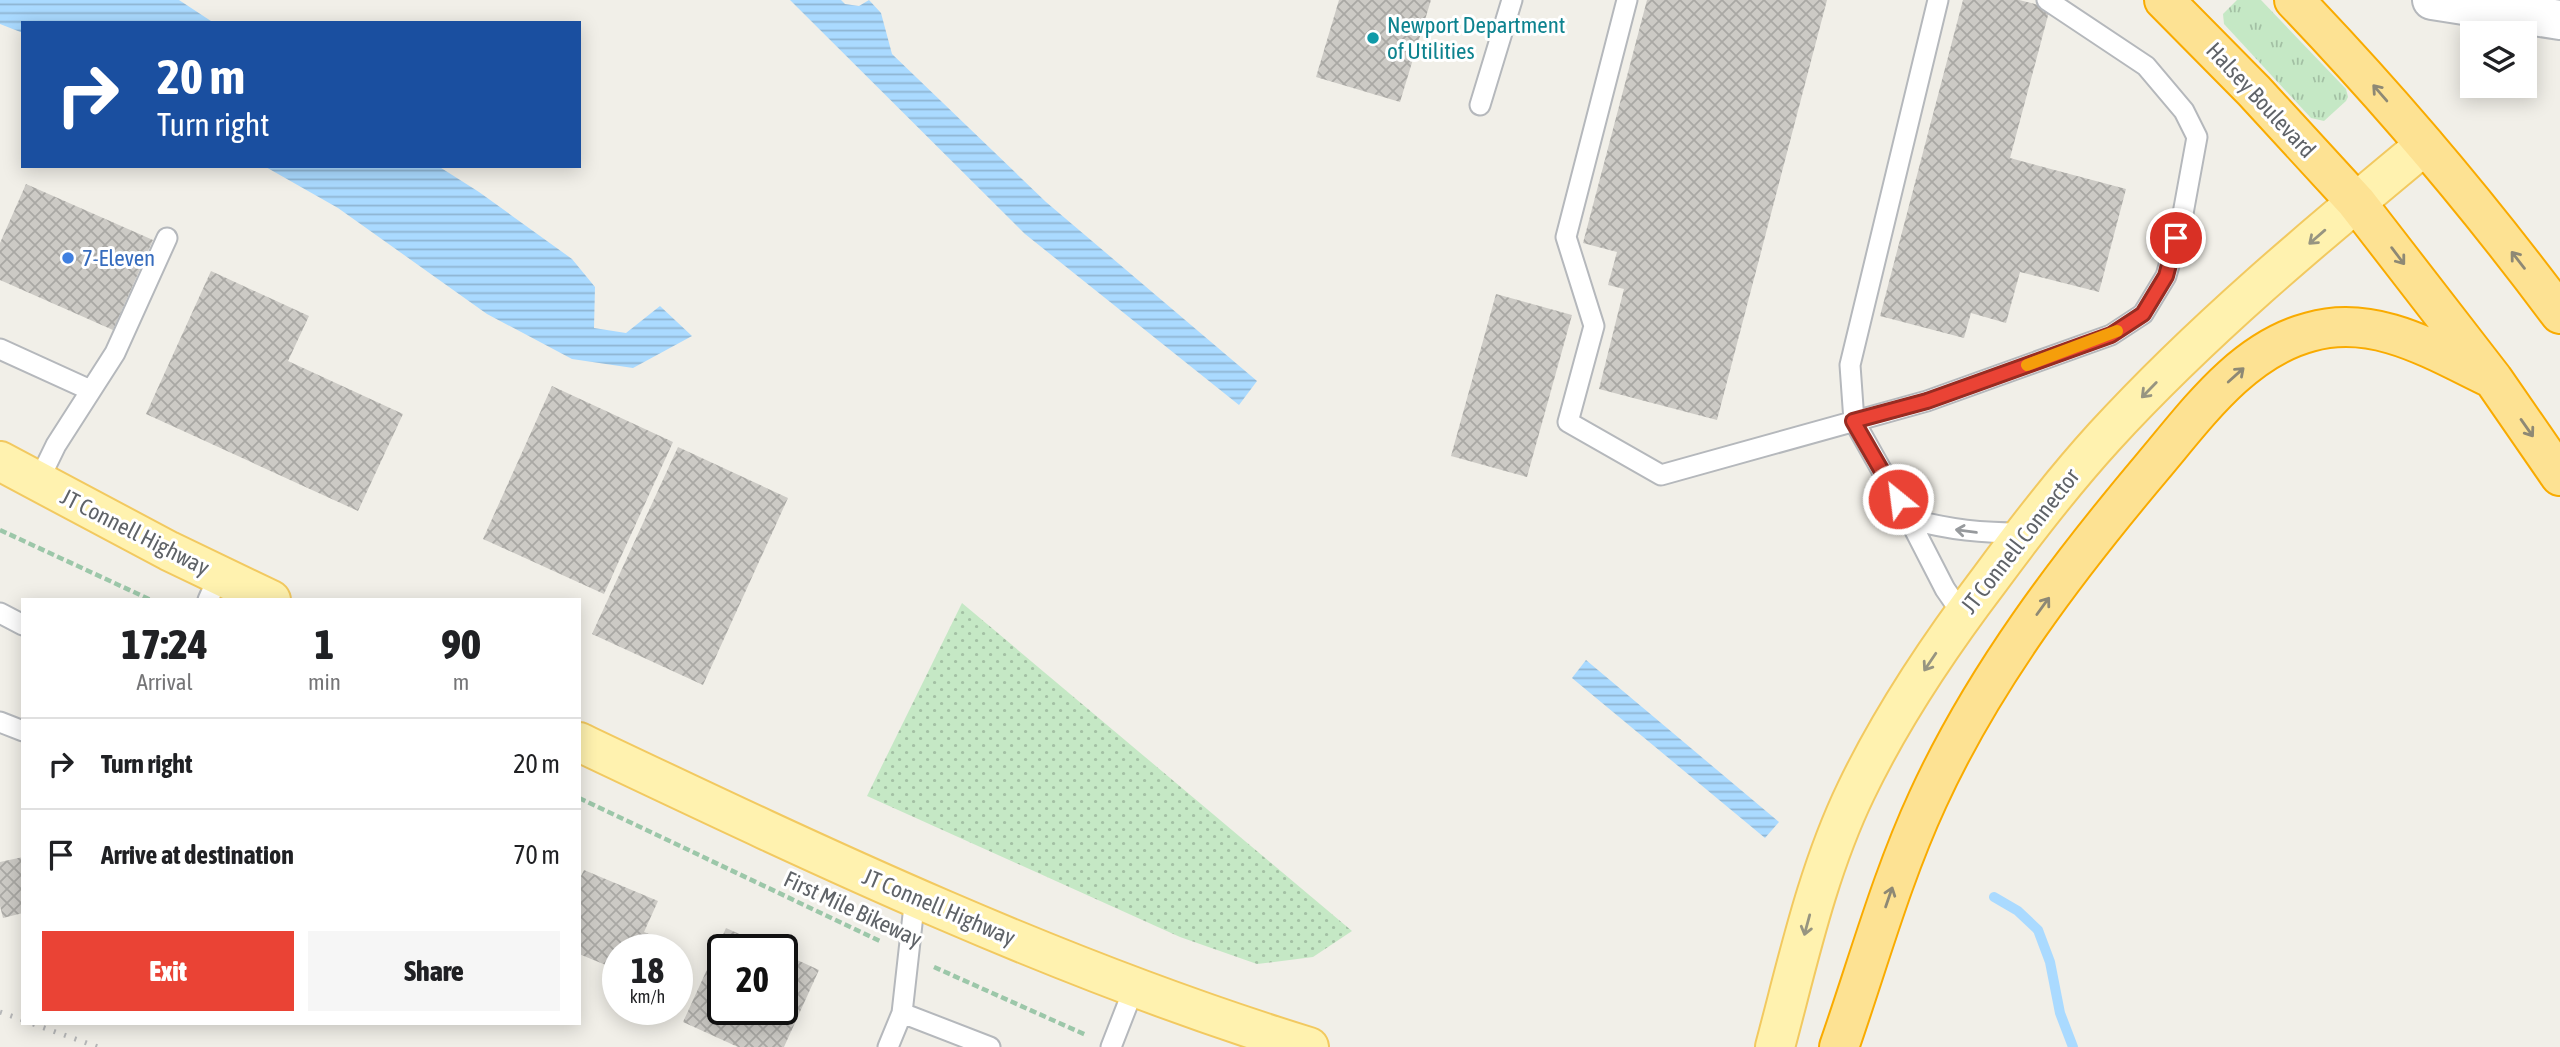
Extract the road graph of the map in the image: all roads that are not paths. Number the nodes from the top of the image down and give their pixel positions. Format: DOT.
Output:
graph roads {
  1 [pos="1512,0"];
  2 [pos="1627,0"];
  3 [pos="1938,0"];
  4 [pos="2047,0"];
  5 [pos="2164,0"];
  6 [pos="2294,0"];
  7 [pos="2432,0"];
  8 [pos="2560,20"];
  9 [pos="1480,105"];
  10 [pos="2425,145"];
  11 [pos="2356,202"];
  12 [pos="167,238"];
  13 [pos="2560,314"];
  14 [pos="0,349"];
  15 [pos="2493,379"];
  16 [pos="90,390"];
  17 [pos="1853,421"];
  18 [pos="0,461"];
  19 [pos="2560,476"];
  20 [pos="38,482"];
  21 [pos="1909,519"];
  22 [pos="2025,533"];
  23 [pos="213,588"];
  24 [pos="261,598"];
  25 [pos="0,614"];
  26 [pos="1963,615"];
  27 [pos="21,624"];
  28 [pos="0,722"];
  29 [pos="21,730"];
  30 [pos="581,743"];
  31 [pos="915,897"];
  32 [pos="1869,962"];
  33 [pos="1134,988"];
  34 [pos="902,1013"];
  35 [pos="1239,1037"];
  36 [pos="888,1047"];
  37 [pos="990,1047"];
  38 [pos="1111,1047"];
  39 [pos="1309,1047"];
  40 [pos="1775,1047"];
  41 [pos="1839,1047"];
  42 [pos="1869,1047"];
  1 -- 9 [label="lane"];
  2 -- 17 [label="lane"];
  3 -- 17 [label="lane"];
  4 -- 17 [label="lane"];
  5 -- 11 [label="highway, Halsey Boulevard"];
  10 -- 6 [label="highway, one-way"];
  7 -- 8 [label="street"];
  10 -- 11 [label="main road, JT Connell Connector"];
  13 -- 10 [label="highway, one-way"];
  11 -- 15 [label="highway, Halsey Boulevard, one-way"];
  11 -- 22 [label="main road, JT Connell Connector, one-way"];
  12 -- 16 [label="lane"];
  14 -- 16 [label="lane"];
  15 -- 19 [label="highway, Halsey Boulevard, one-way"];
  32 -- 15 [label="highway, one-way"];
  16 -- 20 [label="lane"];
  17 -- 21 [label="lane"];
  18 -- 20 [label="main road, JT Connell Highway"];
  20 -- 23 [label="main road, JT Connell Highway"];
  22 -- 21 [label="lane, one-way"];
  21 -- 26 [label="lane"];
  22 -- 26 [label="main road, JT Connell Connector"];
  23 -- 24 [label="main road, JT Connell Highway"];
  25 -- 27 [label="lane"];
  26 -- 40 [label="main road, JT Connell Connector, one-way"];
  28 -- 29 [label="lane"];
  30 -- 31 [label="main road, JT Connell Highway"];
  31 -- 33 [label="main road, JT Connell Highway"];
  31 -- 34 [label="lane"];
  32 -- 41 [label="highway"];
  32 -- 42 [label="highway"];
  33 -- 35 [label="main road, JT Connell Highway"];
  33 -- 38 [label="lane"];
  34 -- 36 [label="lane"];
  34 -- 37 [label="lane"];
  35 -- 39 [label="main road, JT Connell Highway"];
}
